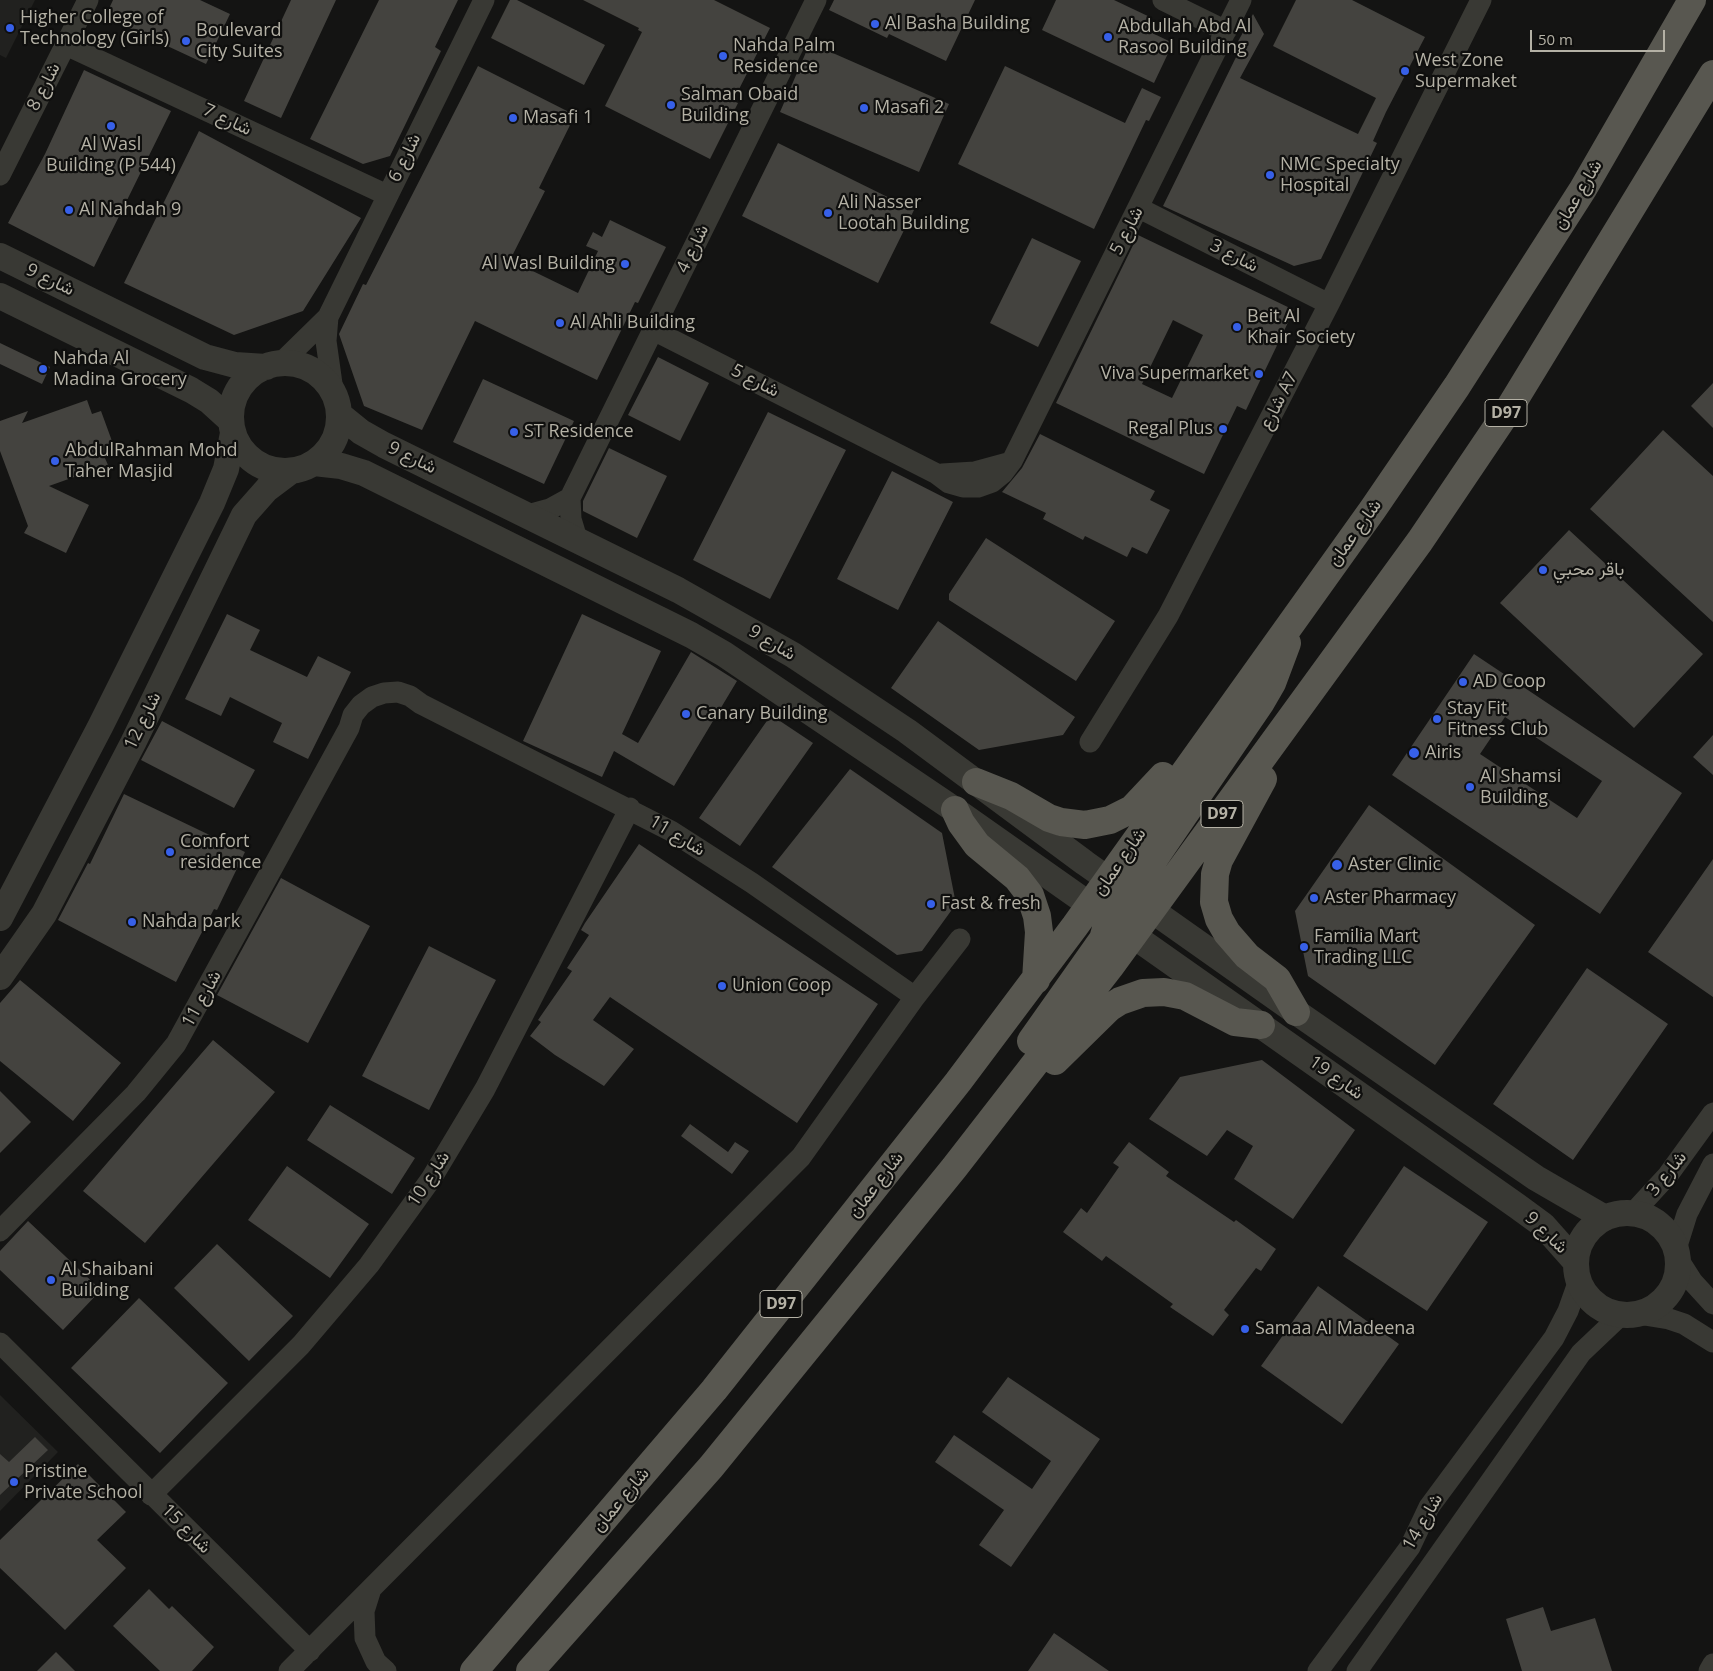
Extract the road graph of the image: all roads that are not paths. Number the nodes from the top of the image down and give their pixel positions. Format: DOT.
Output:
graph roads {
  1 [pos="88,0"];
  2 [pos="484,0"];
  3 [pos="816,0"];
  4 [pos="1163,0"];
  5 [pos="1241,0"];
  6 [pos="1481,0"];
  7 [pos="1692,0"];
  8 [pos="1226,31"];
  9 [pos="66,45"];
  10 [pos="1713,74"];
  11 [pos="0,175"];
  12 [pos="387,195"];
  13 [pos="1139,208"];
  14 [pos="4,254"];
  15 [pos="0,296"];
  16 [pos="1329,304"];
  17 [pos="328,317"];
  18 [pos="653,330"];
  19 [pos="274,365"];
  20 [pos="336,403"];
  21 [pos="232,427"];
  22 [pos="303,467"];
  23 [pos="570,498"];
  24 [pos="528,515"];
  25 [pos="576,539"];
  26 [pos="1292,620"];
  27 [pos="1277,739"];
  28 [pos="1090,742"];
  29 [pos="1199,751"];
  30 [pos="976,782"];
  31 [pos="630,808"];
  32 [pos="956,810"];
  33 [pos="1108,879"];
  34 [pos="1151,910"];
  35 [pos="1099,911"];
  36 [pos="0,918"];
  37 [pos="960,938"];
  38 [pos="1144,943"];
  39 [pos="0,977"];
  40 [pos="1036,980"];
  41 [pos="915,997"];
  42 [pos="1296,1012"];
  43 [pos="1261,1025"];
  44 [pos="1022,1082"];
  45 [pos="1713,1113"];
  46 [pos="1713,1164"];
  47 [pos="954,1168"];
  48 [pos="1536,1178"];
  49 [pos="1517,1206"];
  50 [pos="1633,1214"];
  51 [pos="1605,1218"];
  52 [pos="0,1231"];
  53 [pos="1677,1254"];
  54 [pos="1576,1272"];
  55 [pos="1713,1304"];
  56 [pos="1629,1315"];
  57 [pos="1712,1341"];
  58 [pos="0,1343"];
  59 [pos="152,1495"];
  60 [pos="372,1589"];
  61 [pos="310,1651"];
  62 [pos="1713,1664"];
  63 [pos="289,1671"];
  64 [pos="386,1671"];
  65 [pos="474,1671"];
  66 [pos="530,1671"];
  67 [pos="1318,1671"];
  68 [pos="1357,1671"];
  69 [pos="1709,1671"];
  1 -- 9 [label="street, شارع 8"];
  2 -- 12 [label="street, شارع 6"];
  3 -- 18 [label="street, شارع 4"];
  4 -- 8 [label="street"];
  5 -- 8 [label="street, شارع 5"];
  6 -- 16 [label="street, شارع A7"];
  7 -- 26 [label="main road, شارع عمان"];
  8 -- 13 [label="street, شارع 5"];
  9 -- 11 [label="street, شارع 8"];
  9 -- 12 [label="street, شارع 7"];
  10 -- 27 [label="main road, D97"];
  12 -- 17 [label="street, شارع 6"];
  13 -- 16 [label="street, شارع 3"];
  13 -- 18 [label="street, شارع 5"];
  14 -- 19 [label="street, شارع 9"];
  15 -- 21 [label="street, شارع 9"];
  16 -- 28 [label="street, شارع A7"];
  17 -- 19 [label="street, شارع 6"];
  17 -- 20 [label="street, شارع 6"];
  18 -- 23 [label="street, شارع 4"];
  19 -- 20 [label="street"];
  19 -- 21 [label="street"];
  20 -- 22 [label="street"];
  20 -- 24 [label="street, شارع 9"];
  21 -- 22 [label="street"];
  21 -- 36 [label="street, شارع 12"];
  22 -- 32 [label="street, شارع 9"];
  22 -- 39 [label="street, شارع 12"];
  23 -- 24 [label="street"];
  23 -- 25 [label="street"];
  24 -- 25 [label="street, شارع 9"];
  25 -- 30 [label="street, شارع 9"];
  26 -- 29 [label="main road, شارع عمان"];
  26 -- 34 [label="main road"];
  27 -- 34 [label="main road, D97"];
  27 -- 42 [label="main road"];
  29 -- 30 [label="main road"];
  29 -- 33 [label="main road, شارع عمان"];
  30 -- 33 [label="street, شارع 9"];
  31 -- 41 [label="street, شارع 11"];
  31 -- 52 [label="street, شارع 11"];
  31 -- 59 [label="street, شارع 10"];
  32 -- 35 [label="street, شارع 9"];
  32 -- 40 [label="main road"];
  33 -- 34 [label="street, شارع 9"];
  33 -- 35 [label="main road"];
  34 -- 38 [label="main road"];
  34 -- 42 [label="street"];
  35 -- 38 [label="street, شارع 9"];
  35 -- 40 [label="main road, شارع عمان / D97"];
  35 -- 47 [label="main road"];
  37 -- 41 [label="street"];
  38 -- 43 [label="street, شارع 19"];
  38 -- 44 [label="main road, D97"];
  40 -- 65 [label="main road, شارع عمان / D97"];
  41 -- 60 [label="street"];
  42 -- 48 [label="street, شارع 19"];
  43 -- 44 [label="main road"];
  43 -- 49 [label="street, شارع 19"];
  44 -- 47 [label="main road, D97"];
  45 -- 50 [label="street, شارع 3"];
  46 -- 53 [label="street, شارع 3"];
  47 -- 66 [label="main road, D97"];
  48 -- 51 [label="street, شارع 9"];
  49 -- 54 [label="street, شارع 9"];
  50 -- 51 [label="street"];
  50 -- 53 [label="street"];
  51 -- 54 [label="street"];
  53 -- 55 [label="street"];
  53 -- 56 [label="street"];
  54 -- 56 [label="street"];
  54 -- 67 [label="street, شارع 14"];
  56 -- 57 [label="street"];
  56 -- 68 [label="street, شارع 14"];
  58 -- 59 [label="street, شارع 15"];
  59 -- 61 [label="street, شارع 15"];
  60 -- 61 [label="street"];
  60 -- 64 [label="street"];
  61 -- 63 [label="street"];
  62 -- 69 [label="street"];
}
